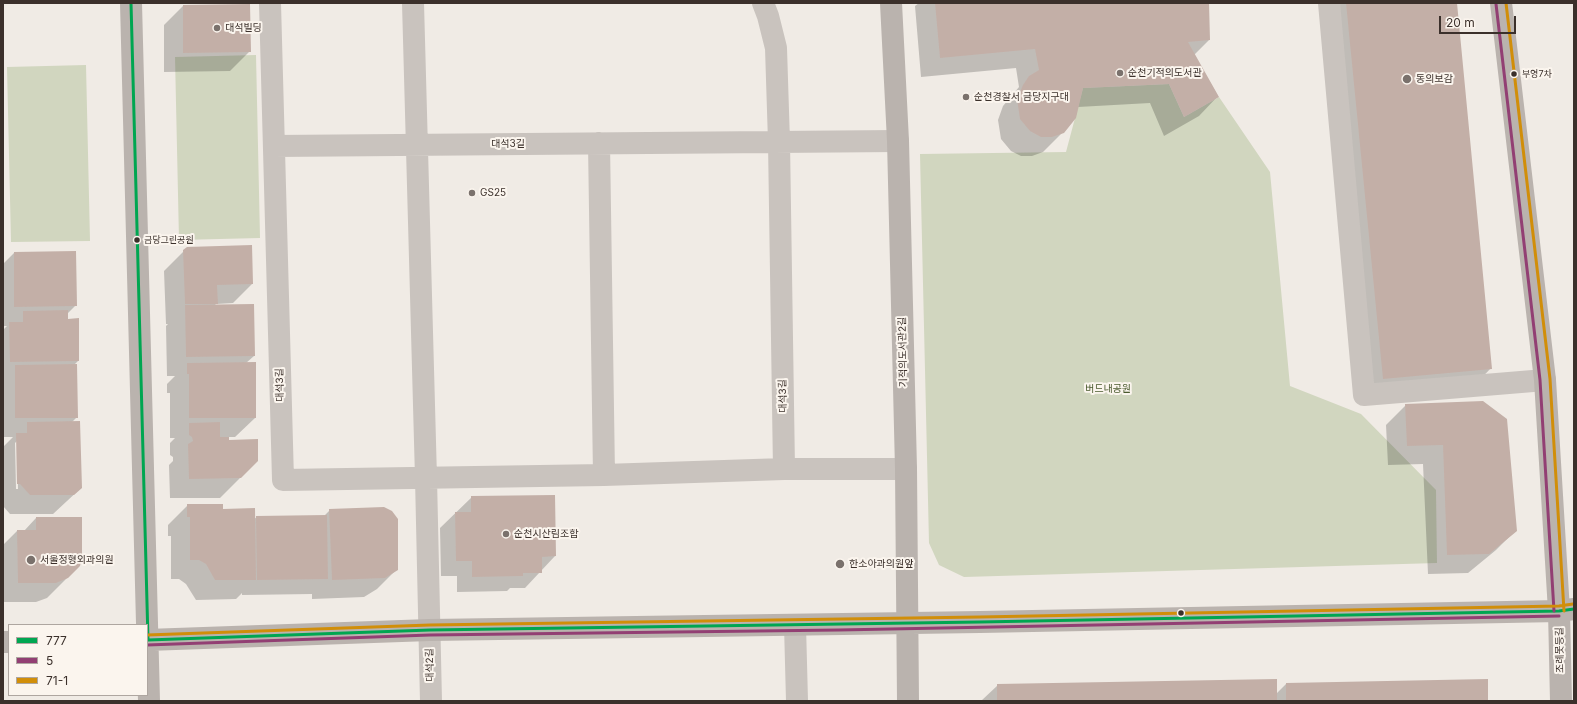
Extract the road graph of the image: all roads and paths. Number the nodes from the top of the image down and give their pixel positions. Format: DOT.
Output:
graph roads {
  1 [pos="130,3"];
  2 [pos="270,3"];
  3 [pos="413,3"];
  4 [pos="762,3"];
  5 [pos="891,3"];
  6 [pos="1329,3"];
  7 [pos="1501,3"];
  8 [pos="898,141"];
  9 [pos="779,142"];
  10 [pos="599,143"];
  11 [pos="417,145"];
  12 [pos="274,146"];
  13 [pos="1545,380"];
  14 [pos="784,469"];
  15 [pos="906,469"];
  16 [pos="604,475"];
  17 [pos="426,478"];
  18 [pos="1567,610"];
  19 [pos="908,623"];
  20 [pos="147,624"];
  21 [pos="795,625"];
  22 [pos="430,630"];
  23 [pos="148,640"];
  24 [pos="431,701"];
  25 [pos="797,701"];
  26 [pos="908,701"];
  27 [pos="1561,701"];
  1 -- 20 [label="street"];
  2 -- 12 [label="street, 대석3길"];
  3 -- 11 [label="street"];
  4 -- 9 [label="street, 대석3길"];
  5 -- 8 [label="street, 기적의도서관2길"];
  6 -- 13 [label="street"];
  7 -- 13 [label="street, 조례못등길"];
  8 -- 9 [label="street"];
  8 -- 15 [label="street, 기적의도서관2길"];
  9 -- 10 [label="street, 대석3길"];
  9 -- 14 [label="street, 대석3길"];
  10 -- 11 [label="street, 대석3길"];
  10 -- 16 [label="street"];
  11 -- 12 [label="street, 대석3길"];
  11 -- 17 [label="street"];
  12 -- 17 [label="street, 대석3길"];
  13 -- 18 [label="street, 조례못등길"];
  14 -- 15 [label="street"];
  14 -- 16 [label="street, 대석3길"];
  15 -- 19 [label="street, 기적의도서관2길"];
  16 -- 17 [label="street, 대석3길"];
  17 -- 22 [label="street"];
  18 -- 19 [label="street"];
  18 -- 27 [label="street, 조례못등길"];
  19 -- 21 [label="street"];
  19 -- 26 [label="street, 기적의도서관2길"];
  21 -- 22 [label="street"];
  21 -- 25 [label="street"];
  22 -- 23 [label="street"];
  22 -- 24 [label="street, 대석2길"];
}
